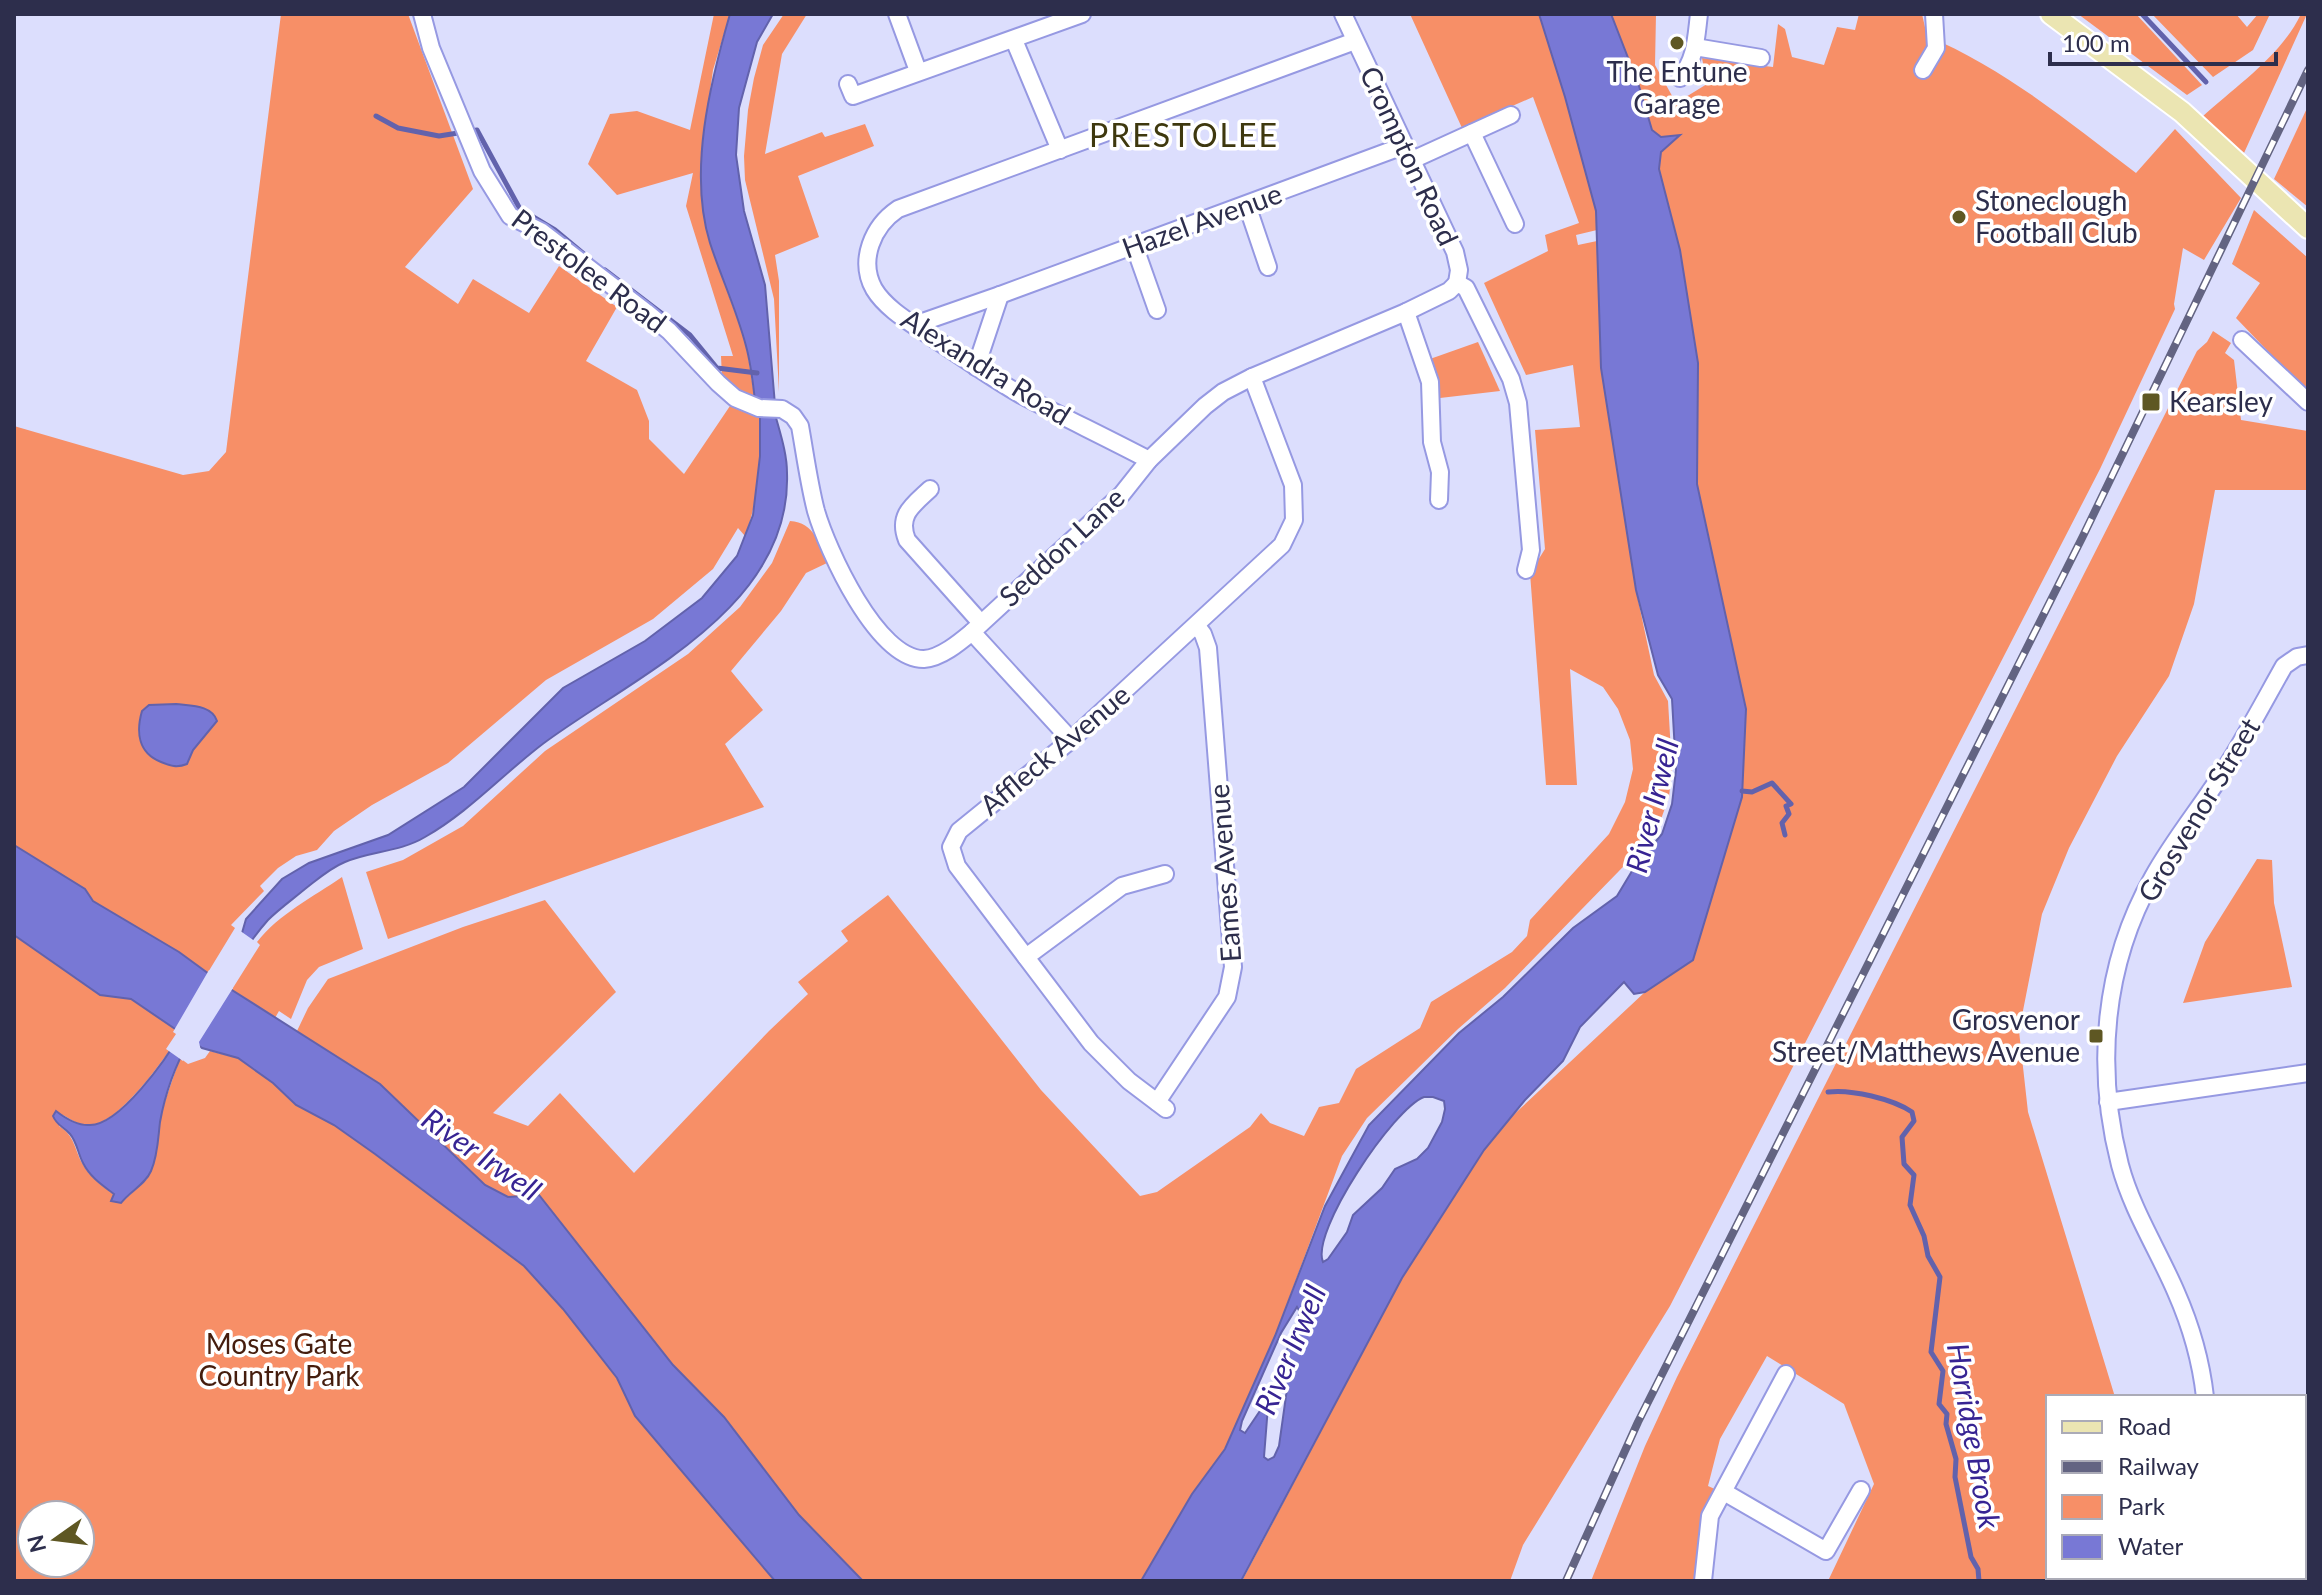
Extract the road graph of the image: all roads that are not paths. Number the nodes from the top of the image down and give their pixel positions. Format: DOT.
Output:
graph roads {
  1 [pos="422,14"];
  2 [pos="897,14"];
  3 [pos="1082,14"];
  4 [pos="1343,14"];
  5 [pos="1699,14"];
  6 [pos="1934,14"];
  7 [pos="2051,14"];
  8 [pos="1014,40"];
  9 [pos="1355,41"];
  10 [pos="1695,47"];
  11 [pos="1761,58"];
  12 [pos="1923,70"];
  13 [pos="918,71"];
  14 [pos="1680,78"];
  15 [pos="848,84"];
  16 [pos="1511,115"];
  17 [pos="1472,133"];
  18 [pos="1060,150"];
  19 [pos="1407,154"];
  20 [pos="1247,205"];
  21 [pos="1515,224"];
  22 [pos="2308,228"];
  23 [pos="1134,245"];
  24 [pos="1268,267"];
  25 [pos="1457,283"];
  26 [pos="1000,295"];
  27 [pos="1157,310"];
  28 [pos="1406,312"];
  29 [pos="914,325"];
  30 [pos="2242,340"];
  31 [pos="976,367"];
  32 [pos="1252,377"];
  33 [pos="2308,402"];
  34 [pos="782,409"];
  35 [pos="1149,460"];
  36 [pos="930,489"];
  37 [pos="1439,503"];
  38 [pos="1526,570"];
  39 [pos="1197,626"];
  40 [pos="976,627"];
  41 [pos="2308,655"];
  42 [pos="1071,740"];
  43 [pos="1156,881"];
  44 [pos="1026,957"];
  45 [pos="2308,1073"];
  46 [pos="2108,1102"];
  47 [pos="1162,1105"];
  48 [pos="1786,1374"];
  49 [pos="2205,1395"];
  50 [pos="1861,1490"];
  51 [pos="1724,1492"];
  52 [pos="1703,1581"];
  1 -- 34 [label="street, Prestolee Road"];
  2 -- 13 [label="street"];
  3 -- 8 [label="street"];
  4 -- 9 [label="street, Crompton Road"];
  5 -- 10 [label="street"];
  6 -- 12 [label="street"];
  7 -- 22 [label="main road"];
  8 -- 13 [label="street"];
  8 -- 18 [label="street"];
  9 -- 18 [label="street, Alexandra Road"];
  9 -- 19 [label="street, Crompton Road"];
  10 -- 11 [label="street"];
  10 -- 14 [label="street"];
  13 -- 15 [label="street"];
  16 -- 17 [label="street, Hazel Avenue"];
  17 -- 19 [label="street, Hazel Avenue"];
  17 -- 21 [label="street"];
  18 -- 29 [label="street, Alexandra Road"];
  19 -- 20 [label="street, Hazel Avenue"];
  19 -- 25 [label="street, Crompton Road"];
  20 -- 23 [label="street, Hazel Avenue"];
  20 -- 24 [label="street"];
  23 -- 26 [label="street, Hazel Avenue"];
  23 -- 27 [label="street"];
  25 -- 28 [label="street, Seddon Lane"];
  25 -- 38 [label="street, Crompton Road"];
  26 -- 29 [label="street, Hazel Avenue"];
  26 -- 31 [label="street"];
  28 -- 32 [label="street, Seddon Lane"];
  28 -- 37 [label="street"];
  29 -- 31 [label="street, Alexandra Road"];
  30 -- 33 [label="street"];
  31 -- 35 [label="street, Alexandra Road"];
  32 -- 35 [label="street, Seddon Lane"];
  32 -- 39 [label="street, Affleck Avenue"];
  34 -- 40 [label="street, Seddon Lane"];
  35 -- 40 [label="street, Seddon Lane"];
  36 -- 40 [label="street"];
  39 -- 42 [label="street, Affleck Avenue"];
  39 -- 47 [label="street, Eames Avenue"];
  40 -- 42 [label="street"];
  41 -- 46 [label="street, Grosvenor Street"];
  42 -- 44 [label="street, Affleck Avenue"];
  43 -- 44 [label="street"];
  44 -- 47 [label="street, Affleck Avenue"];
  45 -- 46 [label="street"];
  46 -- 49 [label="street, Grosvenor Street"];
  48 -- 51 [label="street"];
  50 -- 51 [label="street"];
  51 -- 52 [label="street"];
}
